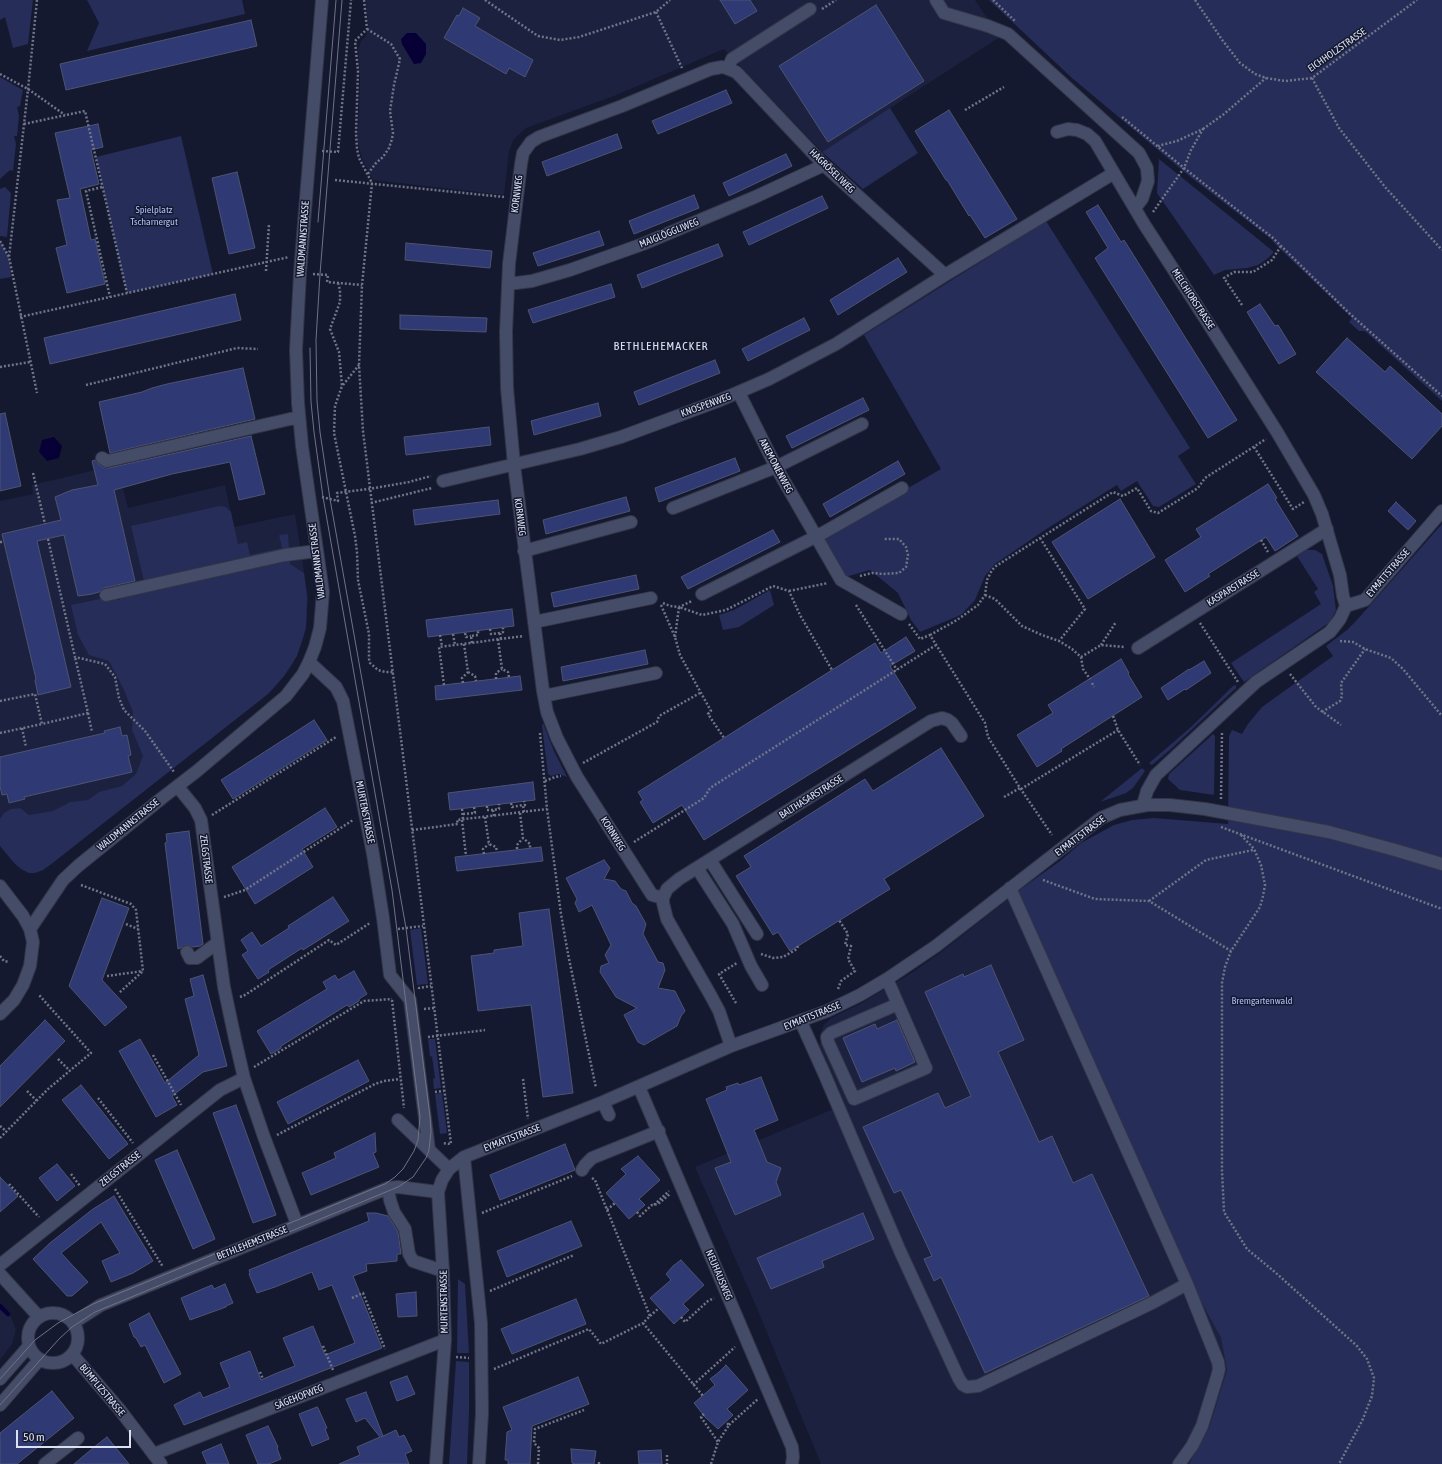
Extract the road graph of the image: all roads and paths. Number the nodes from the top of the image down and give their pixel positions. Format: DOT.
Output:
graph roads {
  1 [pos="36,0"];
  2 [pos="322,0"];
  3 [pos="351,0"];
  4 [pos="364,0"];
  5 [pos="485,0"];
  6 [pos="670,0"];
  7 [pos="936,0"];
  8 [pos="993,0"];
  9 [pos="1195,0"];
  10 [pos="1417,0"];
  11 [pos="810,9"];
  12 [pos="656,12"];
  13 [pos="1016,22"];
  14 [pos="367,29"];
  15 [pos="347,40"];
  16 [pos="355,41"];
  17 [pos="725,68"];
  18 [pos="683,71"];
  19 [pos="0,74"];
  20 [pos="1266,78"];
  21 [pos="1312,78"];
  22 [pos="1004,87"];
  23 [pos="28,89"];
  24 [pos="965,110"];
  25 [pos="65,115"];
  26 [pos="1122,117"];
  27 [pos="24,124"];
  28 [pos="1203,130"];
  29 [pos="1057,132"];
  30 [pos="1158,147"];
  31 [pos="318,150"];
  32 [pos="824,165"];
  33 [pos="1184,168"];
  34 [pos="1114,173"];
  35 [pos="367,175"];
  36 [pos="335,180"];
  37 [pos="372,183"];
  38 [pos="102,187"];
  39 [pos="509,198"];
  40 [pos="1135,208"];
  41 [pos="268,224"];
  42 [pos="1144,224"];
  43 [pos="0,242"];
  44 [pos="1281,246"];
  45 [pos="1442,250"];
  46 [pos="293,255"];
  47 [pos="9,257"];
  48 [pos="266,262"];
  49 [pos="266,271"];
  50 [pos="309,273"];
  51 [pos="945,275"];
  52 [pos="338,283"];
  53 [pos="508,284"];
  54 [pos="362,285"];
  55 [pos="127,293"];
  56 [pos="110,297"];
  57 [pos="1242,305"];
  58 [pos="20,317"];
  59 [pos="258,349"];
  60 [pos="30,362"];
  61 [pos="359,365"];
  62 [pos="0,368"];
  63 [pos="86,385"];
  64 [pos="342,386"];
  65 [pos="37,393"];
  66 [pos="739,393"];
  67 [pos="1442,396"];
  68 [pos="299,418"];
  69 [pos="862,424"];
  70 [pos="1277,432"];
  71 [pos="1254,447"];
  72 [pos="102,458"];
  73 [pos="514,466"];
  74 [pos="776,467"];
  75 [pos="34,474"];
  76 [pos="439,478"];
  77 [pos="902,488"];
  78 [pos="369,489"];
  79 [pos="345,492"];
  80 [pos="1314,495"];
  81 [pos="316,496"];
  82 [pos="371,503"];
  83 [pos="673,508"];
  84 [pos="1442,511"];
  85 [pos="631,522"];
  86 [pos="45,524"];
  87 [pos="1327,529"];
  88 [pos="815,537"];
  89 [pos="1040,538"];
  90 [pos="48,539"];
  91 [pos="883,539"];
  92 [pos="317,551"];
  93 [pos="524,551"];
  94 [pos="841,580"];
  95 [pos="789,591"];
  96 [pos="702,594"];
  97 [pos="106,595"];
  98 [pos="985,595"];
  99 [pos="651,598"];
  100 [pos="853,600"];
  101 [pos="1346,606"];
  102 [pos="679,607"];
  103 [pos="1194,613"];
  104 [pos="901,614"];
  105 [pos="534,622"];
  106 [pos="1116,622"];
  107 [pos="503,628"];
  108 [pos="490,629"];
  109 [pos="478,631"];
  110 [pos="465,632"];
  111 [pos="500,632"];
  112 [pos="454,634"];
  113 [pos="1327,634"];
  114 [pos="930,635"];
  115 [pos="440,636"];
  116 [pos="471,636"];
  117 [pos="526,636"];
  118 [pos="675,636"];
  119 [pos="500,639"];
  120 [pos="1059,641"];
  121 [pos="472,643"];
  122 [pos="464,644"];
  123 [pos="455,645"];
  124 [pos="936,645"];
  125 [pos="1101,645"];
  126 [pos="442,646"];
  127 [pos="1138,648"];
  128 [pos="1365,649"];
  129 [pos="1081,656"];
  130 [pos="75,657"];
  131 [pos="309,662"];
  132 [pos="1283,664"];
  133 [pos="502,669"];
  134 [pos="832,670"];
  135 [pos="897,670"];
  136 [pos="393,672"];
  137 [pos="468,672"];
  138 [pos="656,673"];
  139 [pos="509,677"];
  140 [pos="496,678"];
  141 [pos="1090,679"];
  142 [pos="1236,679"];
  143 [pos="476,681"];
  144 [pos="463,682"];
  145 [pos="1092,683"];
  146 [pos="444,685"];
  147 [pos="1094,686"];
  148 [pos="700,693"];
  149 [pos="544,696"];
  150 [pos="0,701"];
  151 [pos="1223,712"];
  152 [pos="1322,712"];
  153 [pos="88,713"];
  154 [pos="1113,716"];
  155 [pos="1442,716"];
  156 [pos="42,724"];
  157 [pos="1341,725"];
  158 [pos="539,726"];
  159 [pos="22,728"];
  160 [pos="349,729"];
  161 [pos="1118,730"];
  162 [pos="92,732"];
  163 [pos="0,733"];
  164 [pos="961,736"];
  165 [pos="724,738"];
  166 [pos="26,747"];
  167 [pos="1140,765"];
  168 [pos="174,772"];
  169 [pos="569,773"];
  170 [pos="544,781"];
  171 [pos="178,787"];
  172 [pos="1020,789"];
  173 [pos="1004,797"];
  174 [pos="524,801"];
  175 [pos="511,803"];
  176 [pos="499,804"];
  177 [pos="523,805"];
  178 [pos="1143,805"];
  179 [pos="487,806"];
  180 [pos="474,807"];
  181 [pos="462,809"];
  182 [pos="547,809"];
  183 [pos="493,810"];
  184 [pos="365,812"];
  185 [pos="524,812"];
  186 [pos="1220,812"];
  187 [pos="520,813"];
  188 [pos="463,814"];
  189 [pos="210,816"];
  190 [pos="494,816"];
  191 [pos="485,817"];
  192 [pos="462,820"];
  193 [pos="1220,826"];
  194 [pos="412,830"];
  195 [pos="1052,835"];
  196 [pos="1241,835"];
  197 [pos="523,838"];
  198 [pos="489,844"];
  199 [pos="630,845"];
  200 [pos="530,848"];
  201 [pos="517,849"];
  202 [pos="1254,850"];
  203 [pos="497,852"];
  204 [pos="484,854"];
  205 [pos="466,856"];
  206 [pos="710,860"];
  207 [pos="1442,864"];
  208 [pos="698,868"];
  209 [pos="1043,880"];
  210 [pos="81,885"];
  211 [pos="0,886"];
  212 [pos="1010,888"];
  213 [pos="221,898"];
  214 [pos="664,898"];
  215 [pos="1149,901"];
  216 [pos="1442,909"];
  217 [pos="383,918"];
  218 [pos="840,920"];
  219 [pos="126,924"];
  220 [pos="423,926"];
  221 [pos="30,929"];
  222 [pos="138,929"];
  223 [pos="385,930"];
  224 [pos="757,934"];
  225 [pos="217,943"];
  226 [pos="798,946"];
  227 [pos="756,951"];
  228 [pos="1231,951"];
  229 [pos="187,952"];
  230 [pos="0,956"];
  231 [pos="741,961"];
  232 [pos="9,962"];
  233 [pos="143,971"];
  234 [pos="107,976"];
  235 [pos="887,979"];
  236 [pos="762,985"];
  237 [pos="431,986"];
  238 [pos="838,989"];
  239 [pos="419,990"];
  240 [pos="119,993"];
  241 [pos="39,995"];
  242 [pos="236,998"];
  243 [pos="736,1003"];
  244 [pos="898,1004"];
  245 [pos="434,1008"];
  246 [pos="424,1009"];
  247 [pos="0,1014"];
  248 [pos="393,1016"];
  249 [pos="398,1016"];
  250 [pos="801,1022"];
  251 [pos="485,1030"];
  252 [pos="437,1036"];
  253 [pos="427,1037"];
  254 [pos="731,1046"];
  255 [pos="153,1055"];
  256 [pos="58,1059"];
  257 [pos="838,1066"];
  258 [pos="252,1069"];
  259 [pos="70,1071"];
  260 [pos="824,1073"];
  261 [pos="244,1078"];
  262 [pos="400,1079"];
  263 [pos="524,1079"];
  264 [pos="639,1087"];
  265 [pos="596,1088"];
  266 [pos="27,1091"];
  267 [pos="444,1091"];
  268 [pos="434,1092"];
  269 [pos="98,1098"];
  270 [pos="37,1101"];
  271 [pos="603,1102"];
  272 [pos="609,1115"];
  273 [pos="187,1116"];
  274 [pos="528,1121"];
  275 [pos="402,1124"];
  276 [pos="0,1126"];
  277 [pos="6,1131"];
  278 [pos="659,1131"];
  279 [pos="273,1137"];
  280 [pos="0,1138"];
  281 [pos="450,1144"];
  282 [pos="429,1150"];
  283 [pos="141,1153"];
  284 [pos="464,1157"];
  285 [pos="449,1169"];
  286 [pos="584,1174"];
  287 [pos="109,1178"];
  288 [pos="10,1184"];
  289 [pos="388,1188"];
  290 [pos="670,1190"];
  291 [pos="438,1192"];
  292 [pos="674,1192"];
  293 [pos="615,1203"];
  294 [pos="654,1205"];
  295 [pos="607,1210"];
  296 [pos="637,1212"];
  297 [pos="470,1217"];
  298 [pos="42,1221"];
  299 [pos="297,1224"];
  300 [pos="574,1255"];
  301 [pos="0,1265"];
  302 [pos="164,1269"];
  303 [pos="444,1271"];
  304 [pos="0,1274"];
  305 [pos="1187,1284"];
  306 [pos="478,1296"];
  307 [pos="352,1298"];
  308 [pos="716,1298"];
  309 [pos="659,1308"];
  310 [pos="650,1316"];
  311 [pos="39,1317"];
  312 [pos="681,1317"];
  313 [pos="73,1323"];
  314 [pos="642,1323"];
  315 [pos="445,1340"];
  316 [pos="739,1344"];
  317 [pos="29,1346"];
  318 [pos="323,1346"];
  319 [pos="72,1354"];
  320 [pos="40,1359"];
  321 [pos="390,1362"];
  322 [pos="260,1372"];
  323 [pos="482,1373"];
  324 [pos="0,1379"];
  325 [pos="263,1379"];
  326 [pos="337,1382"];
  327 [pos="693,1385"];
  328 [pos="703,1396"];
  329 [pos="761,1396"];
  330 [pos="0,1405"];
  331 [pos="584,1410"];
  332 [pos="704,1414"];
  333 [pos="726,1422"];
  334 [pos="729,1426"];
  335 [pos="78,1438"];
  336 [pos="718,1442"];
  337 [pos="667,1455"];
  338 [pos="157,1459"];
  339 [pos="46,1464"];
  340 [pos="436,1464"];
  341 [pos="479,1464"];
  342 [pos="538,1464"];
  343 [pos="667,1464"];
  344 [pos="712,1464"];
  345 [pos="792,1464"];
  346 [pos="1180,1464"];
  347 [pos="1339,1464"];
  1 -- 23 [label="path"];
  2 -- 68 [label="street, WALDMANNSTRASSE"];
  3 -- 15 [label="path"];
  4 -- 14 [label="path"];
  5 -- 12 [label="path"];
  6 -- 12 [label="path"];
  7 -- 40 [label="street"];
  8 -- 13 [label="path"];
  9 -- 20 [label="path, EICHHOLZSTRASSE"];
  10 -- 21 [label="path, EICHHOLZSTRASSE"];
  11 -- 17 [label="street"];
  12 -- 18 [label="path"];
  14 -- 16 [label="path"];
  14 -- 35 [label="path"];
  15 -- 16 [label="path"];
  15 -- 31 [label="path"];
  16 -- 35 [label="path"];
  17 -- 32 [label="street, HAGRÖSELIWEG"];
  17 -- 53 [label="street, KORNWEG"];
  19 -- 23 [label="path"];
  20 -- 21 [label="path, EICHHOLZSTRASSE"];
  20 -- 28 [label="path"];
  21 -- 45 [label="path"];
  22 -- 24 [label="path"];
  23 -- 25 [label="path"];
  23 -- 27 [label="path"];
  25 -- 27 [label="path"];
  25 -- 38 [label="path"];
  26 -- 30 [label="path"];
  27 -- 47 [label="path"];
  28 -- 30 [label="path"];
  28 -- 33 [label="path"];
  29 -- 34 [label="street, MELCHIORSTRASSE"];
  30 -- 33 [label="path"];
  32 -- 51 [label="street, HAGRÖSELIWEG"];
  32 -- 53 [label="street, MAIGLÖGGLIWEG"];
  33 -- 42 [label="path"];
  33 -- 44 [label="path"];
  34 -- 40 [label="street, MELCHIORSTRASSE"];
  34 -- 51 [label="street"];
  35 -- 37 [label="path"];
  36 -- 37 [label="path"];
  37 -- 39 [label="path"];
  37 -- 54 [label="path"];
  38 -- 55 [label="path"];
  38 -- 56 [label="path"];
  40 -- 42 [label="street, MELCHIORSTRASSE"];
  41 -- 48 [label="path"];
  42 -- 70 [label="street, MELCHIORSTRASSE"];
  43 -- 47 [label="path"];
  44 -- 57 [label="path"];
  44 -- 67 [label="path"];
  46 -- 48 [label="path"];
  47 -- 58 [label="path"];
  48 -- 49 [label="path"];
  48 -- 55 [label="path"];
  50 -- 52 [label="path"];
  51 -- 66 [label="street, KNOSPENWEG"];
  52 -- 54 [label="path"];
  52 -- 64 [label="path"];
  53 -- 73 [label="street, KORNWEG"];
  54 -- 61 [label="path"];
  55 -- 56 [label="path"];
  56 -- 58 [label="path"];
  58 -- 60 [label="path"];
  59 -- 63 [label="path"];
  60 -- 62 [label="path"];
  60 -- 65 [label="path"];
  61 -- 64 [label="path"];
  61 -- 78 [label="path"];
  64 -- 79 [label="path"];
  66 -- 73 [label="street, KNOSPENWEG"];
  66 -- 74 [label="street, ANEMONENWEG"];
  68 -- 72 [label="street"];
  68 -- 92 [label="street, WALDMANNSTRASSE"];
  69 -- 74 [label="street"];
  70 -- 71 [label="path"];
  70 -- 80 [label="street, MELCHIORSTRASSE"];
  71 -- 80 [label="path"];
  71 -- 89 [label="path"];
  73 -- 76 [label="street, KNOSPENWEG"];
  73 -- 93 [label="street, KORNWEG"];
  74 -- 83 [label="street"];
  74 -- 88 [label="street, ANEMONENWEG"];
  75 -- 86 [label="path"];
  76 -- 78 [label="path"];
  76 -- 82 [label="path"];
  77 -- 88 [label="street"];
  78 -- 79 [label="path"];
  78 -- 82 [label="path"];
  79 -- 81 [label="path"];
  79 -- 136 [label="path"];
  80 -- 87 [label="street, MELCHIORSTRASSE"];
  82 -- 136 [label="path"];
  84 -- 101 [label="street, EYMATTSTRASSE"];
  85 -- 93 [label="street"];
  87 -- 101 [label="street, MELCHIORSTRASSE"];
  87 -- 103 [label="street, KASPARSTRASSE"];
  88 -- 94 [label="street, ANEMONENWEG"];
  88 -- 96 [label="street"];
  89 -- 98 [label="path"];
  89 -- 120 [label="path"];
  90 -- 130 [label="path"];
  91 -- 94 [label="path"];
  92 -- 97 [label="street"];
  92 -- 131 [label="street, WALDMANNSTRASSE"];
  93 -- 105 [label="street, KORNWEG"];
  94 -- 95 [label="path"];
  94 -- 104 [label="street"];
  95 -- 102 [label="path"];
  95 -- 134 [label="path"];
  96 -- 102 [label="path"];
  98 -- 114 [label="path"];
  98 -- 120 [label="path"];
  99 -- 105 [label="street"];
  100 -- 135 [label="path"];
  101 -- 113 [label="street"];
  102 -- 118 [label="path"];
  102 -- 118 [label="path"];
  103 -- 127 [label="street, KASPARSTRASSE"];
  103 -- 142 [label="path"];
  104 -- 114 [label="path"];
  105 -- 149 [label="street, KORNWEG"];
  106 -- 125 [label="path"];
  107 -- 111 [label="path"];
  108 -- 111 [label="path"];
  109 -- 116 [label="path"];
  110 -- 116 [label="path"];
  111 -- 119 [label="path"];
  112 -- 123 [label="path"];
  113 -- 128 [label="path"];
  113 -- 132 [label="street"];
  114 -- 124 [label="path"];
  115 -- 126 [label="path"];
  116 -- 121 [label="path"];
  117 -- 119 [label="path"];
  118 -- 148 [label="path"];
  119 -- 121 [label="path"];
  119 -- 133 [label="path"];
  120 -- 129 [label="path"];
  121 -- 122 [label="path"];
  122 -- 123 [label="path"];
  122 -- 137 [label="path"];
  123 -- 126 [label="path"];
  124 -- 135 [label="path"];
  124 -- 172 [label="path"];
  125 -- 127 [label="path"];
  125 -- 129 [label="path"];
  126 -- 146 [label="path"];
  128 -- 152 [label="path"];
  128 -- 155 [label="path"];
  129 -- 141 [label="path"];
  130 -- 153 [label="path"];
  130 -- 168 [label="path"];
  131 -- 160 [label="street, MURTENSTRASSE"];
  131 -- 171 [label="street, WALDMANNSTRASSE"];
  132 -- 151 [label="street"];
  132 -- 152 [label="path"];
  133 -- 139 [label="path"];
  133 -- 140 [label="path"];
  135 -- 199 [label="path"];
  136 -- 194 [label="path"];
  137 -- 143 [label="path"];
  137 -- 144 [label="path"];
  138 -- 149 [label="street"];
  145 -- 147 [label="path"];
  148 -- 165 [label="path"];
  148 -- 169 [label="path"];
  149 -- 169 [label="street, KORNWEG"];
  150 -- 156 [label="path"];
  151 -- 178 [label="street"];
  151 -- 186 [label="path"];
  152 -- 157 [label="path"];
  153 -- 156 [label="path"];
  153 -- 162 [label="path"];
  154 -- 161 [label="path"];
  156 -- 159 [label="path"];
  158 -- 170 [label="path"];
  159 -- 163 [label="path"];
  159 -- 166 [label="path"];
  160 -- 184 [label="street, MURTENSTRASSE"];
  160 -- 189 [label="path"];
  161 -- 167 [label="path"];
  161 -- 172 [label="path"];
  164 -- 206 [label="street, BALTHASARSTRASSE"];
  169 -- 170 [label="path"];
  169 -- 214 [label="street, KORNWEG"];
  170 -- 182 [label="path"];
  171 -- 221 [label="street, WALDMANNSTRASSE"];
  171 -- 225 [label="street, ZELGSTRASSE"];
  172 -- 173 [label="path"];
  172 -- 195 [label="path"];
  174 -- 177 [label="path"];
  175 -- 177 [label="path"];
  176 -- 183 [label="path"];
  177 -- 185 [label="path"];
  178 -- 186 [label="street, EYMATTSTRASSE"];
  178 -- 212 [label="street, EYMATTSTRASSE"];
  179 -- 183 [label="path"];
  180 -- 188 [label="path"];
  181 -- 188 [label="path"];
  182 -- 185 [label="path"];
  182 -- 265 [label="path"];
  183 -- 190 [label="path"];
  184 -- 213 [label="path"];
  184 -- 217 [label="street, MURTENSTRASSE"];
  185 -- 187 [label="path"];
  186 -- 207 [label="street, EYMATTSTRASSE"];
  187 -- 190 [label="path"];
  187 -- 197 [label="path"];
  188 -- 192 [label="path"];
  190 -- 191 [label="path"];
  191 -- 192 [label="path"];
  191 -- 198 [label="path"];
  192 -- 194 [label="path"];
  192 -- 205 [label="path"];
  193 -- 196 [label="path"];
  194 -- 220 [label="path"];
  196 -- 202 [label="path"];
  196 -- 216 [label="path"];
  197 -- 200 [label="path"];
  197 -- 201 [label="path"];
  198 -- 203 [label="path"];
  198 -- 204 [label="path"];
  202 -- 215 [label="path"];
  202 -- 228 [label="path"];
  206 -- 208 [label="street, BALTHASARSTRASSE"];
  206 -- 224 [label="street"];
  208 -- 214 [label="street, BALTHASARSTRASSE"];
  208 -- 236 [label="street"];
  209 -- 215 [label="path"];
  210 -- 222 [label="path"];
  211 -- 221 [label="street"];
  212 -- 235 [label="street, EYMATTSTRASSE"];
  212 -- 305 [label="street"];
  214 -- 254 [label="street"];
  215 -- 228 [label="path"];
  217 -- 223 [label="street, MURTENSTRASSE"];
  217 -- 242 [label="path"];
  218 -- 238 [label="path"];
  219 -- 222 [label="path"];
  220 -- 223 [label="path"];
  220 -- 237 [label="path"];
  221 -- 247 [label="street"];
  222 -- 233 [label="path"];
  223 -- 282 [label="street, MURTENSTRASSE"];
  225 -- 229 [label="street"];
  225 -- 261 [label="street, ZELGSTRASSE"];
  226 -- 227 [label="path"];
  228 -- 347 [label="path"];
  230 -- 232 [label="path"];
  231 -- 243 [label="path"];
  233 -- 234 [label="path"];
  233 -- 240 [label="path"];
  235 -- 244 [label="street"];
  235 -- 250 [label="street, EYMATTSTRASSE"];
  237 -- 239 [label="path"];
  237 -- 245 [label="path"];
  241 -- 259 [label="path"];
  244 -- 257 [label="street"];
  244 -- 257 [label="street"];
  245 -- 246 [label="path"];
  245 -- 252 [label="path"];
  248 -- 249 [label="path"];
  248 -- 258 [label="path"];
  248 -- 262 [label="path"];
  250 -- 254 [label="street, EYMATTSTRASSE"];
  250 -- 260 [label="street"];
  251 -- 252 [label="path"];
  252 -- 253 [label="path"];
  252 -- 267 [label="path"];
  254 -- 264 [label="street, EYMATTSTRASSE"];
  255 -- 273 [label="path"];
  256 -- 259 [label="path"];
  257 -- 260 [label="street"];
  259 -- 270 [label="path"];
  260 -- 305 [label="street"];
  261 -- 273 [label="street, ZELGSTRASSE"];
  261 -- 299 [label="street, ZELGSTRASSE"];
  262 -- 275 [label="path"];
  262 -- 279 [label="path"];
  263 -- 274 [label="path"];
  264 -- 271 [label="street, EYMATTSTRASSE"];
  264 -- 278 [label="street, NEUHAUSWEG"];
  266 -- 270 [label="path"];
  267 -- 268 [label="path"];
  267 -- 281 [label="path"];
  269 -- 283 [label="path"];
  270 -- 277 [label="path"];
  271 -- 272 [label="street"];
  271 -- 284 [label="street, EYMATTSTRASSE"];
  273 -- 283 [label="street, ZELGSTRASSE"];
  275 -- 282 [label="street"];
  276 -- 277 [label="path"];
  277 -- 280 [label="path"];
  278 -- 286 [label="street"];
  278 -- 345 [label="street, NEUHAUSWEG"];
  282 -- 285 [label="street"];
  283 -- 287 [label="street, ZELGSTRASSE"];
  284 -- 285 [label="street, EYMATTSTRASSE"];
  284 -- 297 [label="street"];
  285 -- 291 [label="street, MURTENSTRASSE"];
  286 -- 295 [label="path"];
  286 -- 297 [label="path"];
  287 -- 301 [label="street, ZELGSTRASSE"];
  287 -- 302 [label="path"];
  288 -- 298 [label="path"];
  289 -- 291 [label="street, BETHLEHEMSTRASSE"];
  289 -- 299 [label="street, BETHLEHEMSTRASSE"];
  289 -- 303 [label="street"];
  290 -- 294 [label="path"];
  291 -- 303 [label="street, MURTENSTRASSE"];
  292 -- 294 [label="path"];
  293 -- 295 [label="path"];
  294 -- 296 [label="path"];
  295 -- 310 [label="path"];
  297 -- 306 [label="street"];
  299 -- 313 [label="street, BETHLEHEMSTRASSE"];
  300 -- 306 [label="path"];
  303 -- 315 [label="street, MURTENSTRASSE"];
  304 -- 311 [label="street"];
  305 -- 346 [label="street"];
  306 -- 323 [label="street"];
  307 -- 321 [label="path"];
  308 -- 312 [label="path"];
  309 -- 310 [label="path"];
  310 -- 314 [label="path"];
  311 -- 313 [label="street"];
  311 -- 317 [label="street"];
  313 -- 319 [label="street"];
  314 -- 323 [label="path"];
  314 -- 327 [label="path"];
  315 -- 321 [label="street, SÄGEHOFWEG"];
  315 -- 340 [label="street, MURTENSTRASSE"];
  316 -- 327 [label="path"];
  317 -- 320 [label="street"];
  317 -- 324 [label="street"];
  318 -- 326 [label="path"];
  319 -- 320 [label="street"];
  319 -- 338 [label="street, BÜMPLIZSTRASSE"];
  320 -- 330 [label="street"];
  321 -- 326 [label="street, SÄGEHOFWEG"];
  322 -- 325 [label="path"];
  323 -- 341 [label="street"];
  326 -- 338 [label="street, SÄGEHOFWEG"];
  327 -- 328 [label="path"];
  329 -- 334 [label="path"];
  331 -- 342 [label="path"];
  332 -- 336 [label="path"];
  333 -- 334 [label="path"];
  334 -- 336 [label="path"];
  335 -- 339 [label="street"];
  336 -- 344 [label="path"];
  337 -- 343 [label="path"];
}
